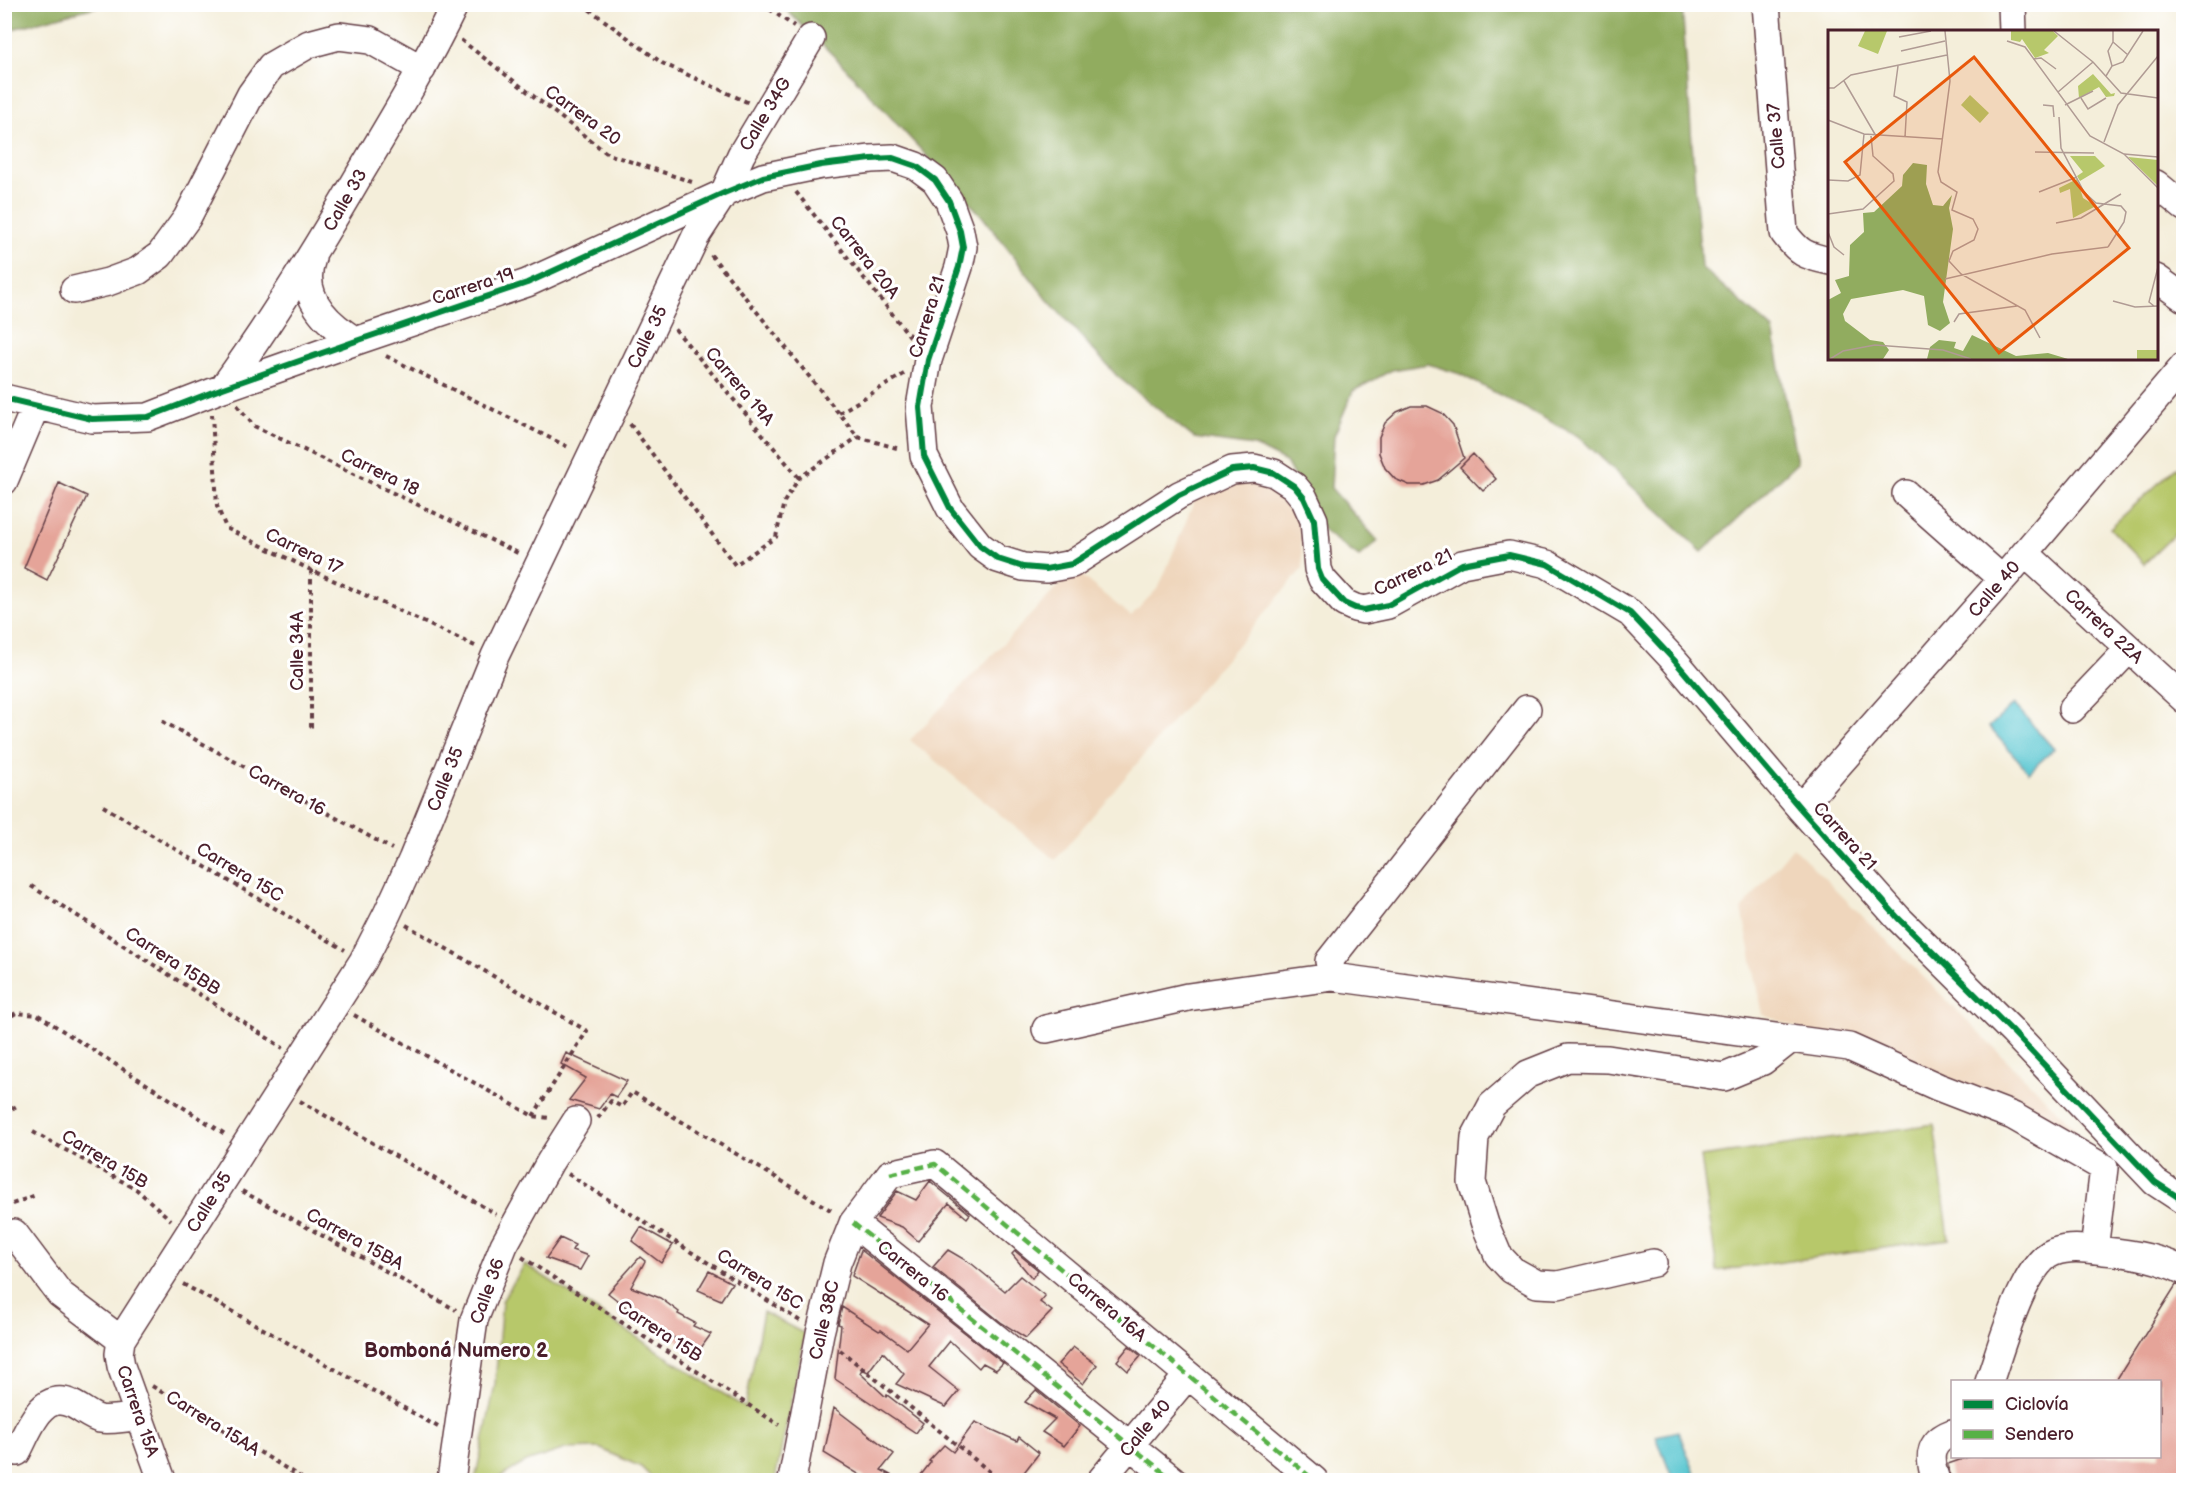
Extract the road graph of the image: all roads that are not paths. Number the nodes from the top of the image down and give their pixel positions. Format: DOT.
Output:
graph roads {
  1 [pos="1766,4"];
  2 [pos="2012,4"];
  3 [pos="450,16"];
  4 [pos="2013,30"];
  5 [pos="811,38"];
  6 [pos="422,69"];
  7 [pos="2158,185"];
  8 [pos="724,193"];
  9 [pos="2184,207"];
  10 [pos="313,254"];
  11 [pos="1819,259"];
  12 [pos="2158,279"];
  13 [pos="74,290"];
  14 [pos="2184,298"];
  15 [pos="356,340"];
  16 [pos="2184,366"];
  17 [pos="217,390"];
  18 [pos="4,398"];
  19 [pos="36,405"];
  20 [pos="4,481"];
  21 [pos="1906,494"];
  22 [pos="2025,553"];
  23 [pos="2002,579"];
  24 [pos="2129,649"];
  25 [pos="2184,699"];
  26 [pos="1527,709"];
  27 [pos="2072,709"];
  28 [pos="1800,808"];
  29 [pos="1333,977"];
  30 [pos="1046,1029"];
  31 [pos="1791,1039"];
  32 [pos="576,1121"];
  33 [pos="890,1174"];
  34 [pos="2175,1195"];
  35 [pos="2184,1220"];
  36 [pos="853,1223"];
  37 [pos="14,1233"];
  38 [pos="2094,1250"];
  39 [pos="1653,1263"];
  40 [pos="2184,1271"];
  41 [pos="121,1340"];
  42 [pos="1188,1375"];
  43 [pos="1990,1380"];
  44 [pos="138,1417"];
  45 [pos="1951,1434"];
  46 [pos="1130,1446"];
  47 [pos="17,1452"];
  48 [pos="162,1480"];
  49 [pos="451,1480"];
  50 [pos="792,1480"];
  51 [pos="1101,1480"];
  52 [pos="1173,1480"];
  53 [pos="1314,1480"];
  54 [pos="1936,1480"];
  1 -- 11 [label="street, Calle 37"];
  2 -- 4 [label="street"];
  3 -- 6 [label="street, Calle 33"];
  5 -- 8 [label="street, Calle 34G"];
  6 -- 10 [label="street, Calle 33"];
  6 -- 13 [label="street"];
  7 -- 9 [label="street"];
  8 -- 15 [label="street, Carrera 19"];
  8 -- 28 [label="street, Carrera 21"];
  8 -- 41 [label="street, Calle 35"];
  10 -- 15 [label="street"];
  10 -- 17 [label="street, Calle 33"];
  12 -- 14 [label="street"];
  15 -- 17 [label="street, Carrera 19"];
  16 -- 22 [label="street, Calle 40"];
  17 -- 19 [label="street, Carrera 19"];
  18 -- 19 [label="street, Carrera 19"];
  19 -- 20 [label="street"];
  21 -- 23 [label="street"];
  22 -- 23 [label="street, Calle 40"];
  22 -- 24 [label="street, Carrera 22A"];
  23 -- 28 [label="street, Calle 40"];
  24 -- 25 [label="street, Carrera 22A"];
  24 -- 27 [label="street"];
  26 -- 29 [label="street"];
  28 -- 34 [label="street, Carrera 21"];
  29 -- 30 [label="street"];
  29 -- 31 [label="street"];
  31 -- 38 [label="street"];
  31 -- 39 [label="street"];
  32 -- 49 [label="street, Calle 36"];
  33 -- 36 [label="street, Calle 38C"];
  33 -- 42 [label="street, Carrera 16A"];
  34 -- 35 [label="street"];
  36 -- 46 [label="street, Carrera 16"];
  36 -- 50 [label="street, Calle 38C"];
  37 -- 41 [label="street"];
  38 -- 40 [label="street"];
  38 -- 43 [label="street"];
  41 -- 44 [label="street, Carrera 15A"];
  42 -- 46 [label="street, Calle 40"];
  42 -- 53 [label="street, Carrera 16A"];
  44 -- 47 [label="street"];
  44 -- 48 [label="street, Carrera 15A"];
  45 -- 54 [label="street"];
  46 -- 51 [label="street, Calle 40"];
  46 -- 52 [label="street, Carrera 16"];
}
